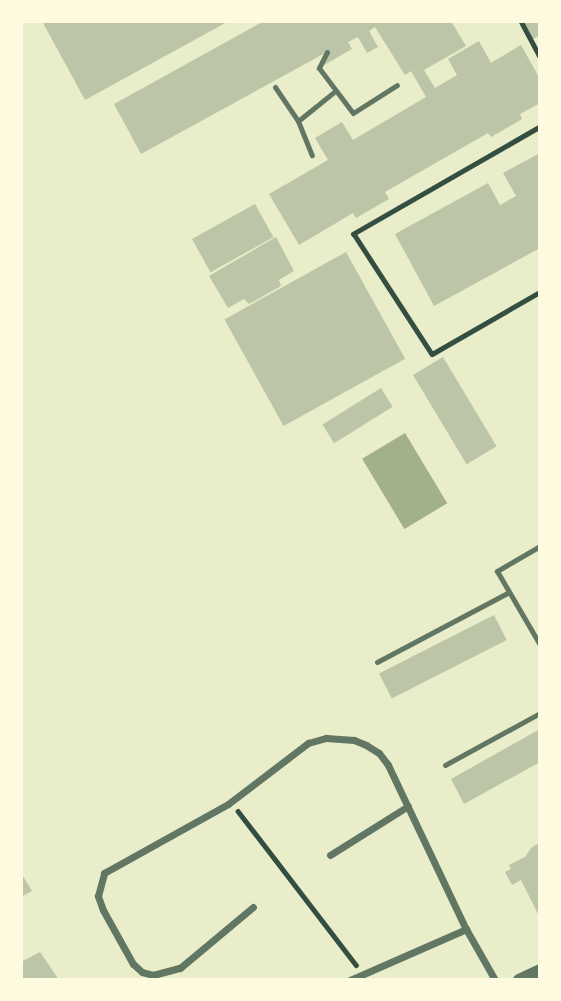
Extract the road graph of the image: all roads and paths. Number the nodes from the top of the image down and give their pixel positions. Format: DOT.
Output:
graph roads {
  1 [pos="521,21"];
  2 [pos="327,52"];
  3 [pos="540,56"];
  4 [pos="397,86"];
  5 [pos="275,87"];
  6 [pos="334,92"];
  7 [pos="298,121"];
  8 [pos="540,127"];
  9 [pos="312,155"];
  10 [pos="540,292"];
  11 [pos="540,546"];
  12 [pos="509,592"];
  13 [pos="540,645"];
  14 [pos="377,662"];
  15 [pos="540,713"];
  16 [pos="445,765"];
  17 [pos="231,802"];
  18 [pos="408,806"];
  19 [pos="330,855"];
  20 [pos="253,907"];
  21 [pos="466,929"];
  22 [pos="540,970"];
  23 [pos="362,974"];
  24 [pos="153,977"];
  25 [pos="351,980"];
  26 [pos="495,980"];
  27 [pos="519,980"];
  1 -- 3 [label="path"];
  2 -- 6 [label="lane"];
  4 -- 6 [label="lane"];
  5 -- 7 [label="lane"];
  6 -- 7 [label="lane"];
  7 -- 9 [label="lane"];
  8 -- 10 [label="path"];
  11 -- 12 [label="lane"];
  12 -- 13 [label="lane"];
  12 -- 14 [label="lane"];
  15 -- 16 [label="lane"];
  17 -- 18 [label="street"];
  17 -- 23 [label="path"];
  17 -- 24 [label="street"];
  18 -- 19 [label="street"];
  18 -- 21 [label="street"];
  20 -- 24 [label="street"];
  21 -- 23 [label="street"];
  21 -- 26 [label="street"];
  22 -- 27 [label="street"];
  23 -- 25 [label="street"];
}
